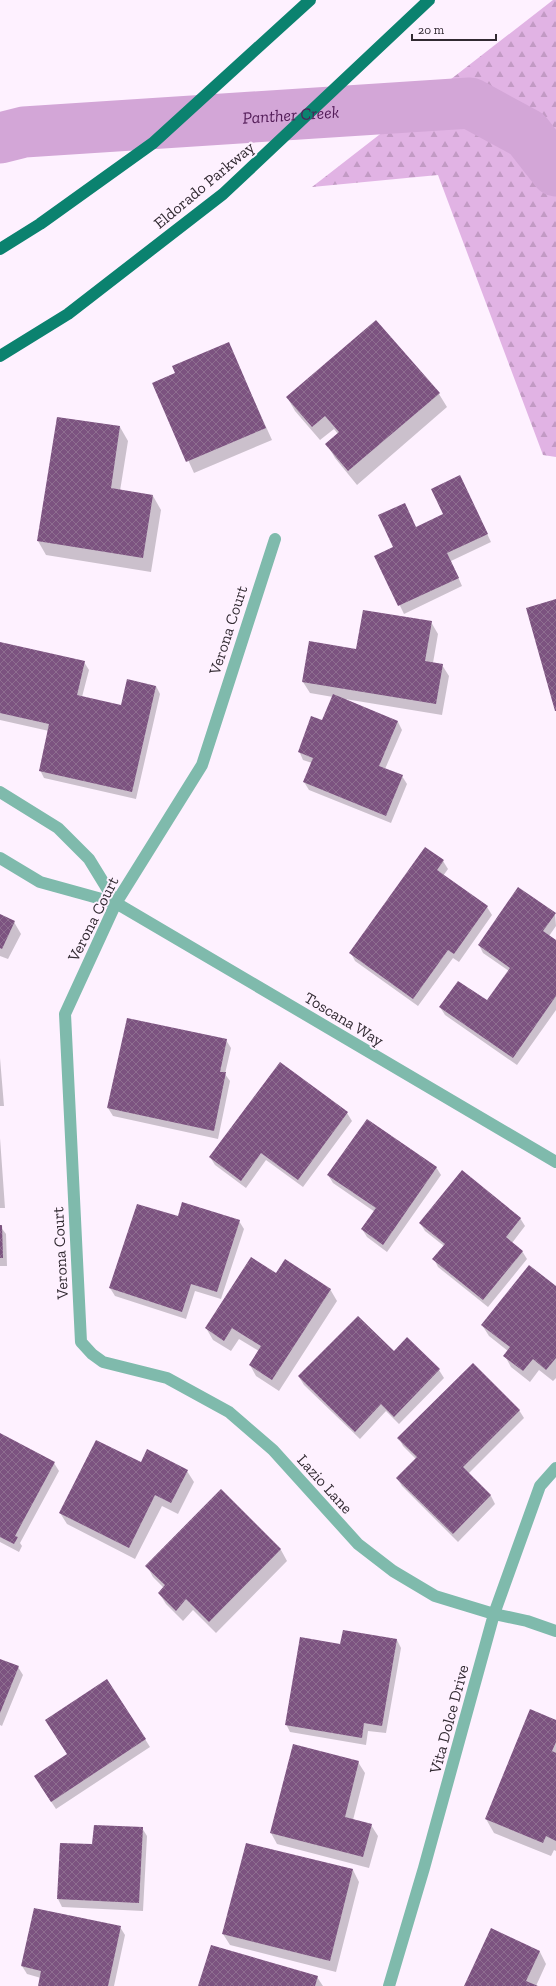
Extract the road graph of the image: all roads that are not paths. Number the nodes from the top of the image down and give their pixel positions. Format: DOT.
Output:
graph roads {
  1 [pos="310,0"];
  2 [pos="429,0"];
  3 [pos="0,249"];
  4 [pos="0,356"];
  5 [pos="274,539"];
  6 [pos="0,792"];
  7 [pos="0,858"];
  8 [pos="116,903"];
  9 [pos="556,1162"];
  10 [pos="81,1342"];
  11 [pos="556,1468"];
  12 [pos="494,1614"];
  13 [pos="556,1631"];
  14 [pos="389,1986"];
  1 -- 3 [label="main road"];
  2 -- 4 [label="main road, Eldorado Parkway"];
  5 -- 8 [label="street, Verona Court"];
  6 -- 8 [label="street, Toscana Way"];
  7 -- 8 [label="street, Toscana Way"];
  8 -- 9 [label="street, Toscana Way"];
  8 -- 10 [label="street, Verona Court"];
  10 -- 12 [label="street, Lazio Lane"];
  11 -- 12 [label="street, Vita Dolce Drive"];
  12 -- 13 [label="street, Lazio Lane"];
  12 -- 14 [label="street, Vita Dolce Drive"];
}
